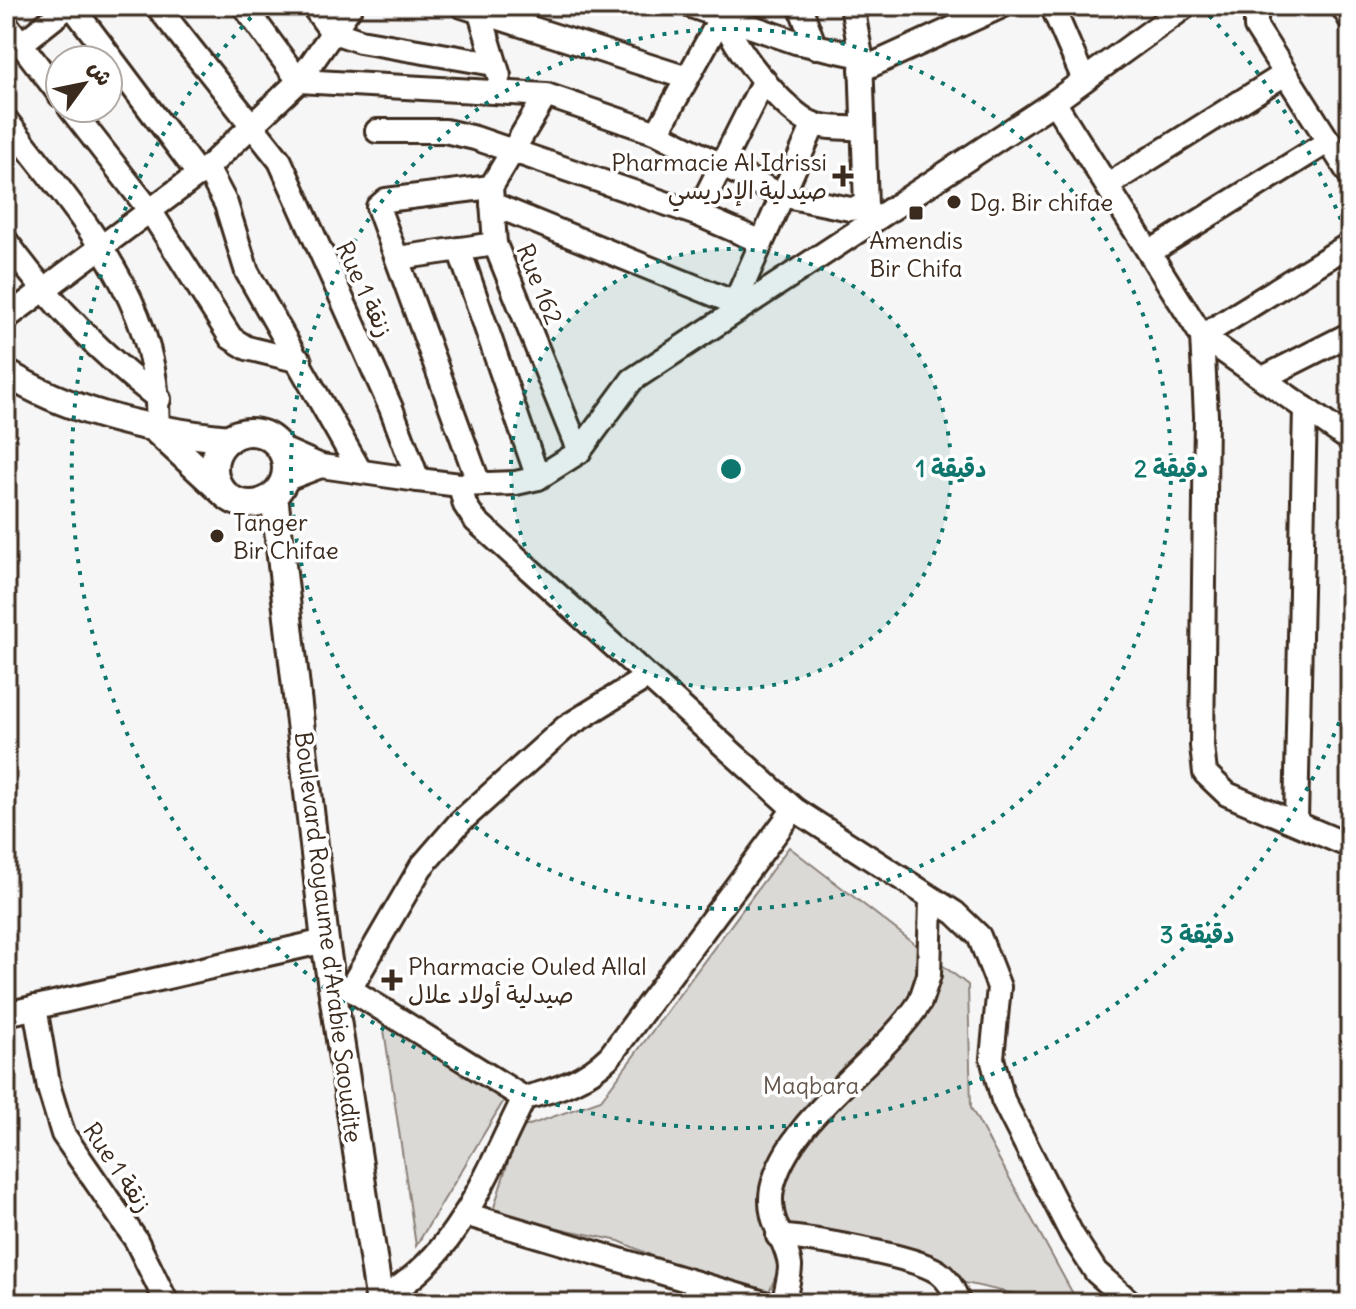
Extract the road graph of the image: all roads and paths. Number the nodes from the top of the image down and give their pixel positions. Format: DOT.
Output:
graph roads {
  1 [pos="70,6"];
  2 [pos="157,6"];
  3 [pos="244,6"];
  4 [pos="313,6"];
  5 [pos="351,6"];
  6 [pos="691,6"];
  7 [pos="800,6"];
  8 [pos="852,6"];
  9 [pos="1002,6"];
  10 [pos="1052,6"];
  11 [pos="1186,6"];
  12 [pos="1256,6"];
  13 [pos="1342,6"];
  14 [pos="471,10"];
  15 [pos="725,11"];
  16 [pos="1350,19"];
  17 [pos="6,24"];
  18 [pos="331,31"];
  19 [pos="21,44"];
  20 [pos="815,47"];
  21 [pos="861,63"];
  22 [pos="494,64"];
  23 [pos="44,74"];
  24 [pos="1285,74"];
  25 [pos="687,78"];
  26 [pos="764,80"];
  27 [pos="1084,80"];
  28 [pos="299,81"];
  29 [pos="506,92"];
  30 [pos="546,95"];
  31 [pos="1054,102"];
  32 [pos="6,120"];
  33 [pos="82,124"];
  34 [pos="814,124"];
  35 [pos="253,126"];
  36 [pos="862,129"];
  37 [pos="377,131"];
  38 [pos="657,133"];
  39 [pos="1329,141"];
  40 [pos="512,151"];
  41 [pos="722,165"];
  42 [pos="203,172"];
  43 [pos="1350,175"];
  44 [pos="1108,185"];
  45 [pos="491,195"];
  46 [pos="781,195"];
  47 [pos="151,212"];
  48 [pos="697,214"];
  49 [pos="868,214"];
  50 [pos="6,241"];
  51 [pos="759,241"];
  52 [pos="495,244"];
  53 [pos="1350,244"];
  54 [pos="102,246"];
  55 [pos="459,249"];
  56 [pos="1150,252"];
  57 [pos="398,258"];
  58 [pos="42,291"];
  59 [pos="732,309"];
  60 [pos="6,318"];
  61 [pos="1350,334"];
  62 [pos="1202,336"];
  63 [pos="300,361"];
  64 [pos="6,373"];
  65 [pos="1263,378"];
  66 [pos="159,399"];
  67 [pos="1305,408"];
  68 [pos="1345,429"];
  69 [pos="157,431"];
  70 [pos="229,439"];
  71 [pos="280,448"];
  72 [pos="579,452"];
  73 [pos="321,466"];
  74 [pos="360,471"];
  75 [pos="538,478"];
  76 [pos="418,480"];
  77 [pos="470,484"];
  78 [pos="279,488"];
  79 [pos="235,498"];
  80 [pos="280,571"];
  81 [pos="647,677"];
  82 [pos="794,809"];
  83 [pos="1296,821"];
  84 [pos="1350,846"];
  85 [pos="931,900"];
  86 [pos="325,941"];
  87 [pos="340,988"];
  88 [pos="35,1007"];
  89 [pos="6,1014"];
  90 [pos="524,1098"];
  91 [pos="465,1214"];
  92 [pos="778,1236"];
  93 [pos="379,1301"];
  94 [pos="167,1303"];
  95 [pos="764,1303"];
  96 [pos="784,1303"];
  97 [pos="959,1303"];
  98 [pos="1131,1303"];
  1 -- 19 [label="street"];
  1 -- 42 [label="street"];
  2 -- 35 [label="street, Rue 1 زنقة"];
  3 -- 28 [label="street"];
  4 -- 18 [label="street"];
  5 -- 18 [label="street"];
  6 -- 15 [label="street"];
  7 -- 20 [label="street"];
  8 -- 21 [label="street"];
  9 -- 21 [label="street"];
  10 -- 27 [label="street"];
  11 -- 27 [label="street"];
  12 -- 24 [label="street"];
  13 -- 16 [label="street"];
  14 -- 22 [label="street"];
  14 -- 25 [label="street"];
  15 -- 20 [label="street"];
  15 -- 25 [label="street"];
  15 -- 26 [label="street"];
  17 -- 19 [label="street"];
  18 -- 22 [label="street"];
  18 -- 28 [label="street"];
  19 -- 23 [label="street"];
  20 -- 21 [label="street"];
  21 -- 36 [label="street"];
  22 -- 29 [label="street"];
  24 -- 39 [label="street"];
  24 -- 44 [label="street"];
  25 -- 38 [label="street"];
  26 -- 34 [label="street"];
  26 -- 41 [label="street"];
  27 -- 31 [label="street"];
  28 -- 29 [label="street"];
  28 -- 35 [label="street"];
  29 -- 30 [label="street"];
  30 -- 38 [label="street"];
  30 -- 40 [label="street"];
  31 -- 44 [label="street"];
  31 -- 49 [label="street"];
  32 -- 54 [label="street"];
  33 -- 47 [label="street"];
  34 -- 36 [label="street"];
  34 -- 46 [label="street"];
  35 -- 42 [label="street"];
  35 -- 76 [label="street, Rue 1 زنقة"];
  36 -- 49 [label="street"];
  37 -- 40 [label="street"];
  38 -- 41 [label="street"];
  39 -- 43 [label="street"];
  39 -- 56 [label="street"];
  40 -- 45 [label="street"];
  40 -- 48 [label="street"];
  41 -- 46 [label="street"];
  41 -- 48 [label="street"];
  42 -- 47 [label="street"];
  42 -- 63 [label="street"];
  44 -- 56 [label="street"];
  45 -- 52 [label="street, Rue 162"];
  45 -- 57 [label="street"];
  45 -- 59 [label="street"];
  46 -- 49 [label="street"];
  46 -- 51 [label="street"];
  47 -- 54 [label="street"];
  47 -- 63 [label="street"];
  48 -- 51 [label="street"];
  49 -- 59 [label="street"];
  50 -- 58 [label="street"];
  51 -- 59 [label="street"];
  52 -- 55 [label="street"];
  52 -- 72 [label="street, Rue 162"];
  53 -- 62 [label="street"];
  54 -- 58 [label="street"];
  54 -- 66 [label="street"];
  55 -- 57 [label="street"];
  55 -- 75 [label="street"];
  56 -- 62 [label="street"];
  57 -- 77 [label="street"];
  58 -- 60 [label="street"];
  58 -- 66 [label="street"];
  59 -- 72 [label="street"];
  61 -- 65 [label="street"];
  62 -- 65 [label="street"];
  62 -- 83 [label="street"];
  63 -- 74 [label="street"];
  64 -- 69 [label="main road, Boulevard Royaume d'Arabie Saoudite"];
  65 -- 67 [label="street"];
  66 -- 69 [label="street"];
  67 -- 68 [label="street"];
  67 -- 83 [label="street"];
  69 -- 70 [label="main road, Boulevard Royaume d'Arabie Saoudite"];
  69 -- 79 [label="main road, Boulevard Royaume d'Arabie Saoudite"];
  70 -- 71 [label="main road"];
  70 -- 79 [label="main road"];
  71 -- 73 [label="street"];
  71 -- 78 [label="main road"];
  72 -- 75 [label="street"];
  73 -- 74 [label="street"];
  73 -- 78 [label="street"];
  74 -- 76 [label="street"];
  75 -- 77 [label="street"];
  76 -- 77 [label="street"];
  77 -- 81 [label="street"];
  78 -- 79 [label="main road"];
  78 -- 80 [label="main road, Boulevard Royaume d'Arabie Saoudite"];
  79 -- 80 [label="main road, Boulevard Royaume d'Arabie Saoudite"];
  80 -- 86 [label="main road, Boulevard Royaume d'Arabie Saoudite"];
  81 -- 82 [label="street"];
  81 -- 87 [label="street"];
  82 -- 85 [label="street"];
  82 -- 90 [label="street"];
  83 -- 84 [label="street"];
  85 -- 92 [label="street"];
  85 -- 98 [label="street"];
  86 -- 87 [label="main road, Boulevard Royaume d'Arabie Saoudite"];
  86 -- 88 [label="street"];
  87 -- 90 [label="street"];
  87 -- 93 [label="main road, Boulevard Royaume d'Arabie Saoudite"];
  88 -- 89 [label="street"];
  88 -- 94 [label="street, Rue 1 زنقة"];
  90 -- 91 [label="street"];
  91 -- 93 [label="street"];
  91 -- 95 [label="street"];
  92 -- 96 [label="street"];
  92 -- 97 [label="street"];
}
